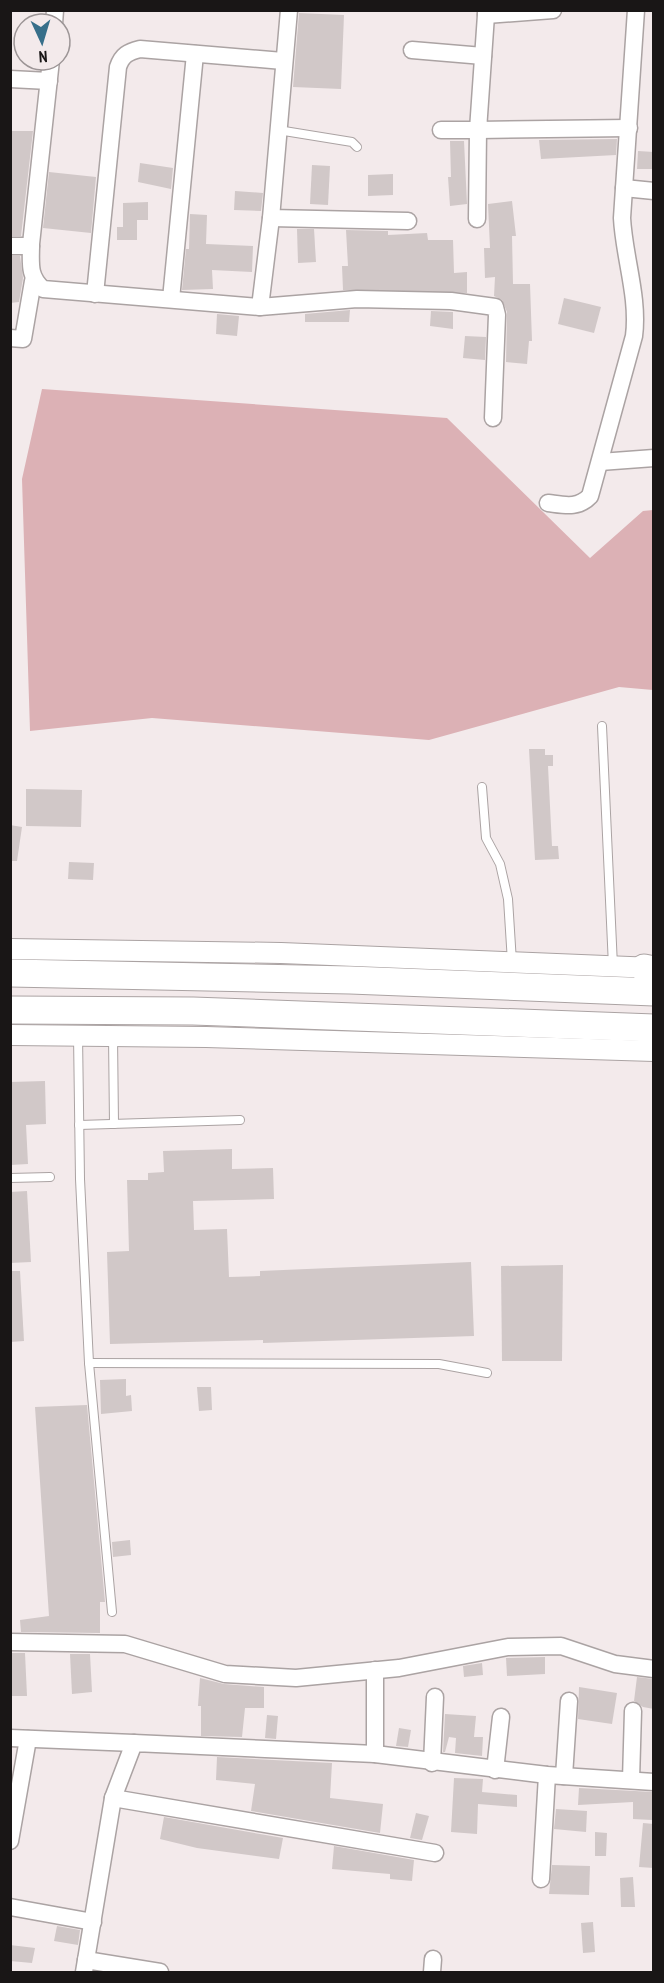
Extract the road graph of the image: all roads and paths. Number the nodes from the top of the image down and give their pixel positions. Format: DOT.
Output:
graph roads {
  1 [pos="289,10"];
  2 [pos="553,10"];
  3 [pos="636,10"];
  4 [pos="486,13"];
  5 [pos="412,50"];
  6 [pos="195,54"];
  7 [pos="483,56"];
  8 [pos="283,61"];
  9 [pos="50,72"];
  10 [pos="10,79"];
  11 [pos="49,81"];
  12 [pos="629,128"];
  13 [pos="277,130"];
  14 [pos="441,130"];
  15 [pos="478,130"];
  16 [pos="357,147"];
  17 [pos="624,188"];
  18 [pos="654,191"];
  19 [pos="271,218"];
  20 [pos="477,219"];
  21 [pos="408,221"];
  22 [pos="10,246"];
  23 [pos="31,246"];
  24 [pos="33,281"];
  25 [pos="95,294"];
  26 [pos="171,299"];
  27 [pos="260,307"];
  28 [pos="10,338"];
  29 [pos="493,418"];
  30 [pos="654,458"];
  31 [pos="600,462"];
  32 [pos="548,503"];
  33 [pos="602,726"];
  34 [pos="482,788"];
  35 [pos="10,949"];
  36 [pos="512,962"];
  37 [pos="613,966"];
  38 [pos="10,974"];
  39 [pos="651,974"];
  40 [pos="10,1010"];
  41 [pos="654,1028"];
  42 [pos="10,1035"];
  43 [pos="78,1035"];
  44 [pos="113,1035"];
  45 [pos="654,1051"];
  46 [pos="240,1120"];
  47 [pos="114,1124"];
  48 [pos="80,1125"];
  49 [pos="50,1177"];
  50 [pos="10,1178"];
  51 [pos="89,1363"];
  52 [pos="487,1373"];
  53 [pos="112,1612"];
  54 [pos="10,1642"];
  55 [pos="654,1669"];
  56 [pos="375,1670"];
  57 [pos="435,1697"];
  58 [pos="569,1701"];
  59 [pos="633,1711"];
  60 [pos="501,1717"];
  61 [pos="10,1738"];
  62 [pos="28,1739"];
  63 [pos="134,1743"];
  64 [pos="375,1754"];
  65 [pos="432,1763"];
  66 [pos="495,1770"];
  67 [pos="547,1775"];
  68 [pos="564,1776"];
  69 [pos="631,1780"];
  70 [pos="654,1782"];
  71 [pos="113,1798"];
  72 [pos="10,1841"];
  73 [pos="435,1853"];
  74 [pos="541,1878"];
  75 [pos="10,1907"];
  76 [pos="93,1922"];
  77 [pos="85,1966"];
  78 [pos="160,1972"];
  1 -- 8 [label="street"];
  2 -- 4 [label="street"];
  3 -- 12 [label="street"];
  4 -- 7 [label="street"];
  5 -- 7 [label="street"];
  6 -- 8 [label="street"];
  6 -- 25 [label="street"];
  6 -- 26 [label="street"];
  7 -- 15 [label="street"];
  8 -- 13 [label="street"];
  9 -- 11 [label="street"];
  10 -- 11 [label="street"];
  11 -- 23 [label="street"];
  12 -- 15 [label="street"];
  12 -- 17 [label="street"];
  13 -- 16 [label="lane"];
  13 -- 19 [label="street"];
  14 -- 15 [label="street"];
  15 -- 20 [label="street"];
  17 -- 18 [label="street"];
  17 -- 31 [label="street"];
  19 -- 21 [label="street"];
  19 -- 27 [label="street"];
  22 -- 23 [label="street"];
  23 -- 24 [label="street"];
  24 -- 25 [label="street"];
  24 -- 28 [label="street"];
  25 -- 26 [label="street"];
  26 -- 27 [label="street"];
  27 -- 29 [label="street"];
  30 -- 31 [label="street"];
  31 -- 32 [label="street"];
  33 -- 37 [label="lane"];
  34 -- 36 [label="lane"];
  35 -- 36 [label="street"];
  36 -- 37 [label="street"];
  37 -- 39 [label="street"];
  38 -- 39 [label="highway"];
  40 -- 41 [label="highway"];
  42 -- 43 [label="street"];
  43 -- 44 [label="street"];
  43 -- 48 [label="lane"];
  44 -- 45 [label="street"];
  44 -- 47 [label="lane"];
  46 -- 47 [label="lane"];
  47 -- 48 [label="lane"];
  48 -- 51 [label="lane"];
  49 -- 50 [label="lane"];
  51 -- 52 [label="lane"];
  51 -- 53 [label="lane"];
  54 -- 56 [label="street"];
  55 -- 56 [label="street"];
  56 -- 64 [label="street"];
  57 -- 65 [label="street"];
  58 -- 68 [label="street"];
  59 -- 69 [label="street"];
  60 -- 66 [label="street"];
  61 -- 62 [label="street"];
  62 -- 63 [label="street"];
  62 -- 72 [label="street"];
  63 -- 64 [label="street"];
  63 -- 71 [label="street"];
  64 -- 65 [label="street"];
  65 -- 66 [label="street"];
  66 -- 67 [label="street"];
  67 -- 68 [label="street"];
  67 -- 74 [label="street"];
  68 -- 69 [label="street"];
  69 -- 70 [label="street"];
  71 -- 73 [label="street"];
  71 -- 76 [label="street"];
  75 -- 76 [label="street"];
  76 -- 77 [label="street"];
  77 -- 78 [label="street"];
}
